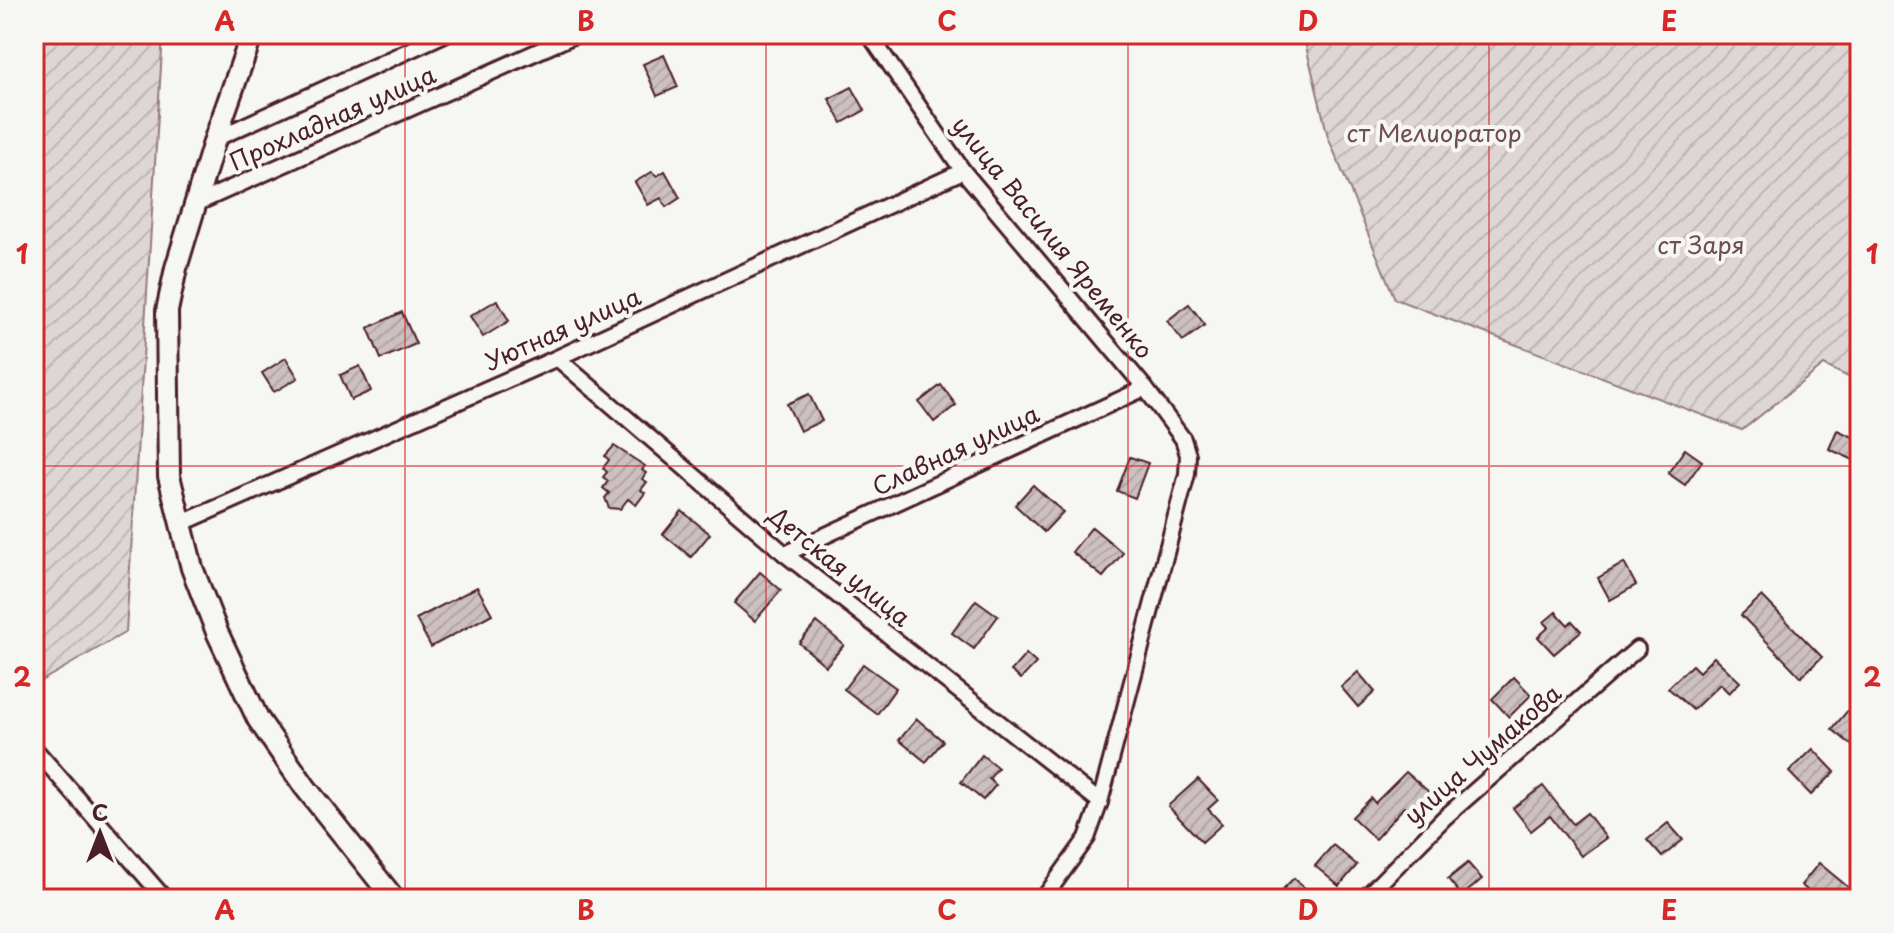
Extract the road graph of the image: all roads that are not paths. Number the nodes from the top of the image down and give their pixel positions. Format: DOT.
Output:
graph roads {
  1 [pos="252,34"];
  2 [pos="445,34"];
  3 [pos="577,34"];
  4 [pos="869,34"];
  5 [pos="215,139"];
  6 [pos="963,171"];
  7 [pos="195,204"];
  8 [pos="557,358"];
  9 [pos="1145,388"];
  10 [pos="180,524"];
  11 [pos="785,554"];
  12 [pos="1637,649"];
  13 [pos="34,748"];
  14 [pos="1100,802"];
  15 [pos="165,899"];
  16 [pos="394,899"];
  17 [pos="1043,899"];
  18 [pos="1364,899"];
  1 -- 5 [label="main road"];
  2 -- 5 [label="street"];
  3 -- 7 [label="street, Прохладная улица"];
  4 -- 6 [label="street, улица Василия Яременко"];
  5 -- 7 [label="main road"];
  6 -- 8 [label="street, Уютная улица"];
  6 -- 9 [label="street, улица Василия Яременко"];
  7 -- 10 [label="main road"];
  8 -- 10 [label="street, Уютная улица"];
  8 -- 11 [label="street, Детская улица"];
  9 -- 11 [label="street, Славная улица"];
  9 -- 14 [label="street, улица Василия Яременко"];
  10 -- 16 [label="main road"];
  11 -- 14 [label="street, Детская улица"];
  12 -- 18 [label="street, улица Чумакова"];
  13 -- 15 [label="street"];
  14 -- 17 [label="street"];
}
